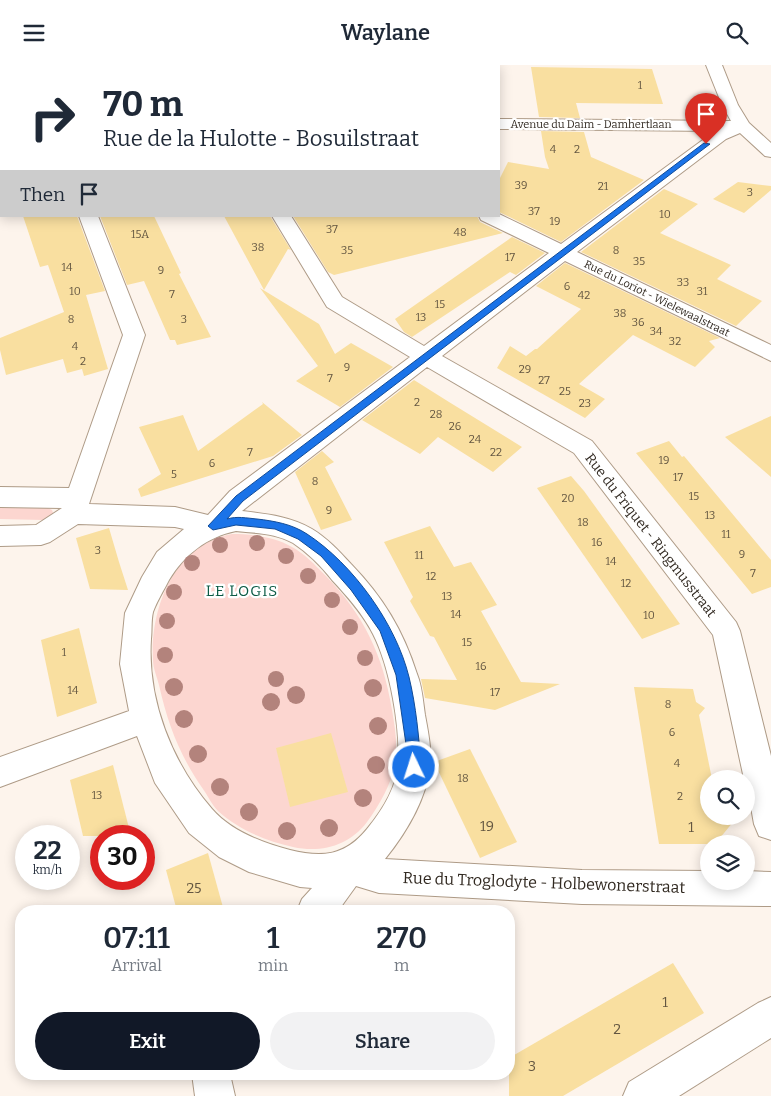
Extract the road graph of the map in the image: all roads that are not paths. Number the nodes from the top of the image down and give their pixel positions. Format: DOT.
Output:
graph roads {
  1 [pos="714,65"];
  2 [pos="500,124"];
  3 [pos="742,126"];
  4 [pos="771,152"];
  5 [pos="88,217"];
  6 [pos="282,217"];
  7 [pos="490,217"];
  8 [pos="563,252"];
  9 [pos="771,354"];
  10 [pos="426,357"];
  11 [pos="0,497"];
  12 [pos="76,506"];
  13 [pos="213,526"];
  14 [pos="0,535"];
  15 [pos="146,719"];
  16 [pos="0,772"];
  17 [pos="771,824"];
  18 [pos="348,867"];
  19 [pos="771,889"];
  20 [pos="320,905"];
  21 [pos="771,1017"];
  22 [pos="212,1080"];
  23 [pos="215,1096"];
  24 [pos="643,1096"];
  1 -- 3 [label="street"];
  2 -- 3 [label="street, Avenue du Daim - Damhertlaan"];
  3 -- 4 [label="street"];
  3 -- 8 [label="street"];
  5 -- 12 [label="street"];
  6 -- 10 [label="street, Rue du Friquet - Ringmusstraat"];
  7 -- 8 [label="street, Rue du Loriot - Wielewaalstraat"];
  8 -- 9 [label="street, Rue du Loriot - Wielewaalstraat"];
  8 -- 10 [label="street"];
  10 -- 13 [label="street"];
  10 -- 17 [label="street, Rue du Friquet - Ringmusstraat"];
  11 -- 12 [label="street"];
  12 -- 13 [label="street"];
  12 -- 14 [label="street"];
  13 -- 15 [label="street"];
  13 -- 18 [label="street"];
  15 -- 16 [label="street"];
  15 -- 18 [label="street"];
  18 -- 19 [label="street, Rue du Troglodyte - Holbewonerstraat"];
  18 -- 20 [label="street"];
  21 -- 24 [label="street"];
  22 -- 23 [label="street"];
}
